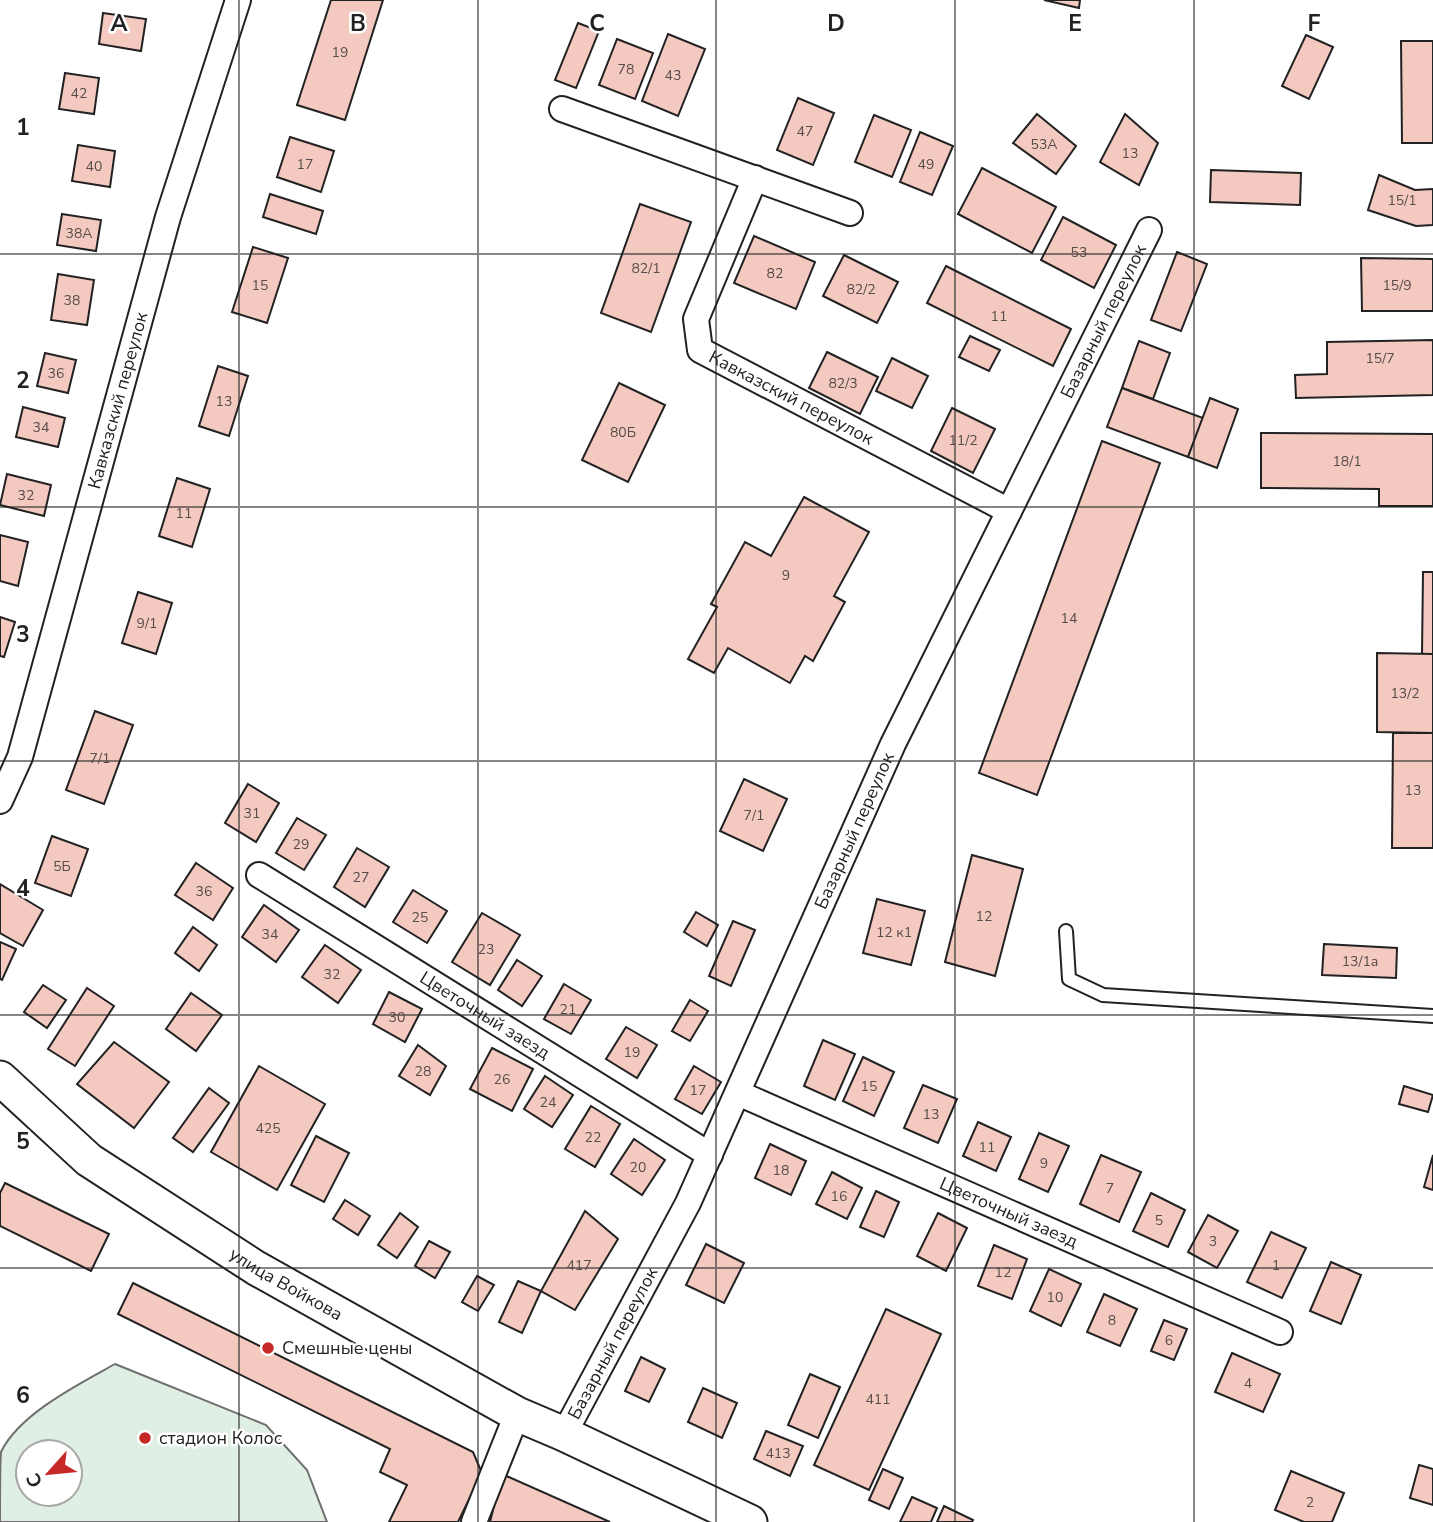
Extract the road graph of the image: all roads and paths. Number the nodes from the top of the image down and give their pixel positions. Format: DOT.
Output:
graph roads {
  1 [pos="238,0"];
  2 [pos="562,110"];
  3 [pos="755,178"];
  4 [pos="850,213"];
  5 [pos="1149,230"];
  6 [pos="1009,511"];
  7 [pos="0,801"];
  8 [pos="260,875"];
  9 [pos="1066,931"];
  10 [pos="1433,1016"];
  11 [pos="0,1078"];
  12 [pos="738,1093"];
  13 [pos="710,1155"];
  14 [pos="1280,1332"];
  15 [pos="517,1414"];
  16 [pos="564,1434"];
  17 [pos="474,1522"];
  18 [pos="750,1522"];
  1 -- 7 [label="street, Кавказский переулок"];
  2 -- 3 [label="street"];
  3 -- 4 [label="street"];
  3 -- 6 [label="street, Кавказский переулок"];
  5 -- 6 [label="street, Базарный переулок"];
  6 -- 12 [label="street, Базарный переулок"];
  8 -- 13 [label="street, Цветочный заезд"];
  9 -- 10 [label="lane"];
  11 -- 15 [label="street, улица Войкова"];
  12 -- 13 [label="street, Базарный переулок"];
  12 -- 14 [label="street, Цветочный заезд"];
  13 -- 16 [label="street, Базарный переулок"];
  15 -- 16 [label="street, улица Войкова"];
  15 -- 17 [label="street"];
  16 -- 18 [label="street, улица Войкова"];
}
